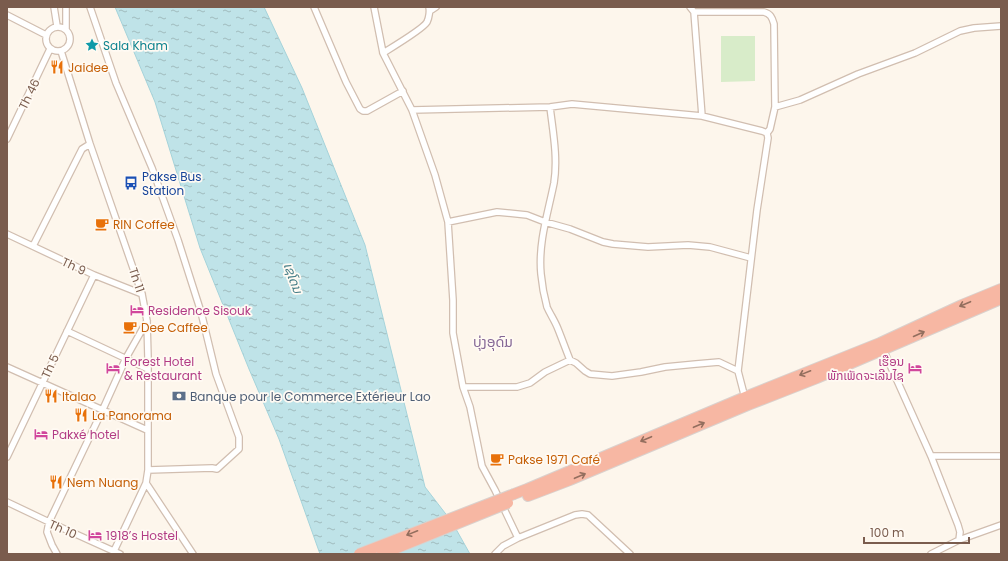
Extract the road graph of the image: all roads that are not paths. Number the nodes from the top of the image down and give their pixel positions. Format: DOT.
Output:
graph roads {
  1 [pos="54,7"];
  2 [pos="66,7"];
  3 [pos="90,7"];
  4 [pos="314,7"];
  5 [pos="374,7"];
  6 [pos="436,7"];
  7 [pos="429,9"];
  8 [pos="692,9"];
  9 [pos="7,15"];
  10 [pos="57,26"];
  11 [pos="1001,26"];
  12 [pos="66,29"];
  13 [pos="46,35"];
  14 [pos="50,49"];
  15 [pos="61,51"];
  16 [pos="383,53"];
  17 [pos="403,92"];
  18 [pos="550,107"];
  19 [pos="775,107"];
  20 [pos="412,110"];
  21 [pos="702,116"];
  22 [pos="767,133"];
  23 [pos="7,139"];
  24 [pos="90,144"];
  25 [pos="448,222"];
  26 [pos="545,222"];
  27 [pos="7,234"];
  28 [pos="33,246"];
  29 [pos="751,258"];
  30 [pos="94,275"];
  31 [pos="1001,290"];
  32 [pos="142,294"];
  33 [pos="1001,299"];
  34 [pos="147,321"];
  35 [pos="67,331"];
  36 [pos="882,346"];
  37 [pos="126,358"];
  38 [pos="570,360"];
  39 [pos="7,367"];
  40 [pos="148,369"];
  41 [pos="738,371"];
  42 [pos="42,383"];
  43 [pos="464,387"];
  44 [pos="747,401"];
  45 [pos="103,409"];
  46 [pos="147,430"];
  47 [pos="931,456"];
  48 [pos="1001,456"];
  49 [pos="7,457"];
  50 [pos="148,470"];
  51 [pos="146,483"];
  52 [pos="515,497"];
  53 [pos="7,502"];
  54 [pos="49,522"];
  55 [pos="1001,525"];
  56 [pos="518,538"];
  57 [pos="959,540"];
  58 [pos="114,552"];
  59 [pos="57,554"];
  60 [pos="120,554"];
  61 [pos="193,554"];
  62 [pos="359,554"];
  63 [pos="382,554"];
  64 [pos="495,554"];
  65 [pos="630,554"];
  66 [pos="931,554"];
  1 -- 10 [label="street"];
  2 -- 12 [label="street"];
  3 -- 50 [label="street"];
  4 -- 17 [label="street"];
  5 -- 16 [label="street"];
  6 -- 7 [label="street"];
  7 -- 16 [label="street"];
  8 -- 19 [label="street"];
  8 -- 21 [label="street"];
  9 -- 13 [label="street"];
  10 -- 12 [label="street"];
  10 -- 13 [label="street"];
  11 -- 19 [label="street"];
  12 -- 15 [label="street"];
  13 -- 14 [label="street"];
  14 -- 15 [label="street"];
  14 -- 23 [label="street, Th 46"];
  15 -- 24 [label="street, Th 11"];
  16 -- 17 [label="street"];
  17 -- 20 [label="street"];
  18 -- 20 [label="street"];
  18 -- 21 [label="street"];
  18 -- 26 [label="street"];
  19 -- 22 [label="street"];
  20 -- 25 [label="street"];
  21 -- 22 [label="street"];
  22 -- 29 [label="street"];
  24 -- 28 [label="street"];
  24 -- 32 [label="street, Th 11"];
  25 -- 26 [label="street"];
  25 -- 43 [label="street"];
  26 -- 29 [label="street"];
  26 -- 38 [label="street"];
  27 -- 28 [label="street, Th 9"];
  28 -- 30 [label="street, Th 9"];
  29 -- 41 [label="street"];
  30 -- 32 [label="street, Th 9"];
  30 -- 35 [label="street, Th 5"];
  31 -- 36 [label="highway, one-way"];
  32 -- 34 [label="street, Th 11"];
  36 -- 33 [label="highway, one-way"];
  34 -- 37 [label="street"];
  34 -- 40 [label="street, Th 11"];
  35 -- 37 [label="street"];
  35 -- 42 [label="street, Th 5"];
  36 -- 44 [label="highway"];
  36 -- 47 [label="street"];
  37 -- 40 [label="street"];
  37 -- 45 [label="street"];
  38 -- 41 [label="street"];
  38 -- 43 [label="street"];
  39 -- 42 [label="street"];
  40 -- 46 [label="street, Th 11"];
  41 -- 44 [label="street"];
  42 -- 45 [label="street"];
  42 -- 49 [label="street, Th 5"];
  43 -- 56 [label="street"];
  44 -- 52 [label="highway"];
  45 -- 46 [label="street"];
  45 -- 54 [label="street"];
  46 -- 50 [label="street, Th 11"];
  47 -- 48 [label="street"];
  47 -- 57 [label="street"];
  50 -- 51 [label="street, Th 11"];
  51 -- 58 [label="street, Th 11"];
  51 -- 61 [label="street"];
  52 -- 62 [label="highway, one-way, bridge"];
  52 -- 63 [label="highway, bridge"];
  53 -- 54 [label="street, Th 10"];
  54 -- 58 [label="street, Th 10"];
  54 -- 59 [label="street"];
  55 -- 57 [label="street"];
  56 -- 64 [label="street"];
  56 -- 65 [label="street"];
  57 -- 66 [label="street"];
  58 -- 60 [label="street, Th 10"];
}
